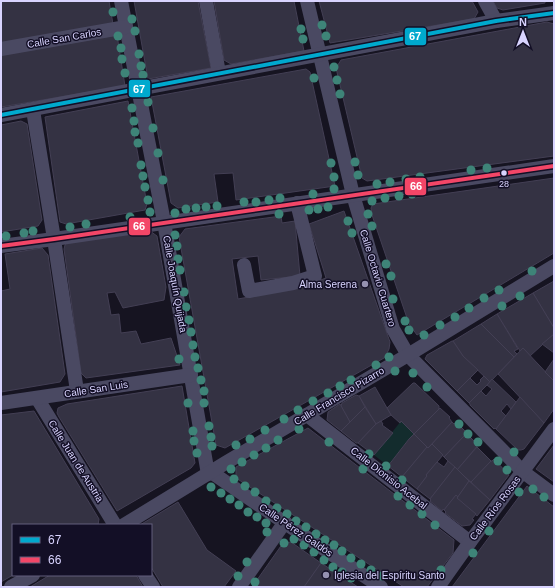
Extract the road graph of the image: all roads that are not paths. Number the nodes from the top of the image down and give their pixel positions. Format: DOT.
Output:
graph roads {
  1 [pos="121,1"];
  2 [pos="206,1"];
  3 [pos="307,1"];
  4 [pos="485,1"];
  5 [pos="554,13"];
  6 [pos="496,21"];
  7 [pos="126,27"];
  8 [pos="1,49"];
  9 [pos="319,55"];
  10 [pos="219,73"];
  11 [pos="138,89"];
  12 [pos="33,110"];
  13 [pos="1,115"];
  14 [pos="554,166"];
  15 [pos="352,195"];
  16 [pos="297,203"];
  17 [pos="164,222"];
  18 [pos="54,239"];
  19 [pos="1,246"];
  20 [pos="244,265"];
  21 [pos="554,266"];
  22 [pos="408,355"];
  23 [pos="191,375"];
  24 [pos="77,391"];
  25 [pos="37,398"];
  26 [pos="1,403"];
  27 [pos="307,415"];
  28 [pos="554,429"];
  29 [pos="522,471"];
  30 [pos="210,472"];
  31 [pos="554,495"];
  32 [pos="285,522"];
  33 [pos="114,524"];
  34 [pos="126,524"];
  35 [pos="470,542"];
  36 [pos="31,576"];
  37 [pos="146,576"];
  38 [pos="11,587"];
  39 [pos="152,587"];
  40 [pos="239,587"];
  41 [pos="382,587"];
  42 [pos="438,587"];
  1 -- 7 [label="street, Calle Joaquín Quijada"];
  2 -- 10 [label="street"];
  3 -- 9 [label="street, Calle Octavio Cuartero"];
  4 -- 6 [label="street"];
  5 -- 6 [label="street"];
  6 -- 9 [label="street"];
  7 -- 8 [label="street, Calle San Carlos"];
  7 -- 11 [label="street, Calle Joaquín Quijada"];
  9 -- 10 [label="street"];
  9 -- 15 [label="street, Calle Octavio Cuartero"];
  10 -- 11 [label="street"];
  11 -- 12 [label="street"];
  11 -- 17 [label="street, Calle Joaquín Quijada"];
  12 -- 13 [label="street"];
  12 -- 18 [label="street"];
  14 -- 15 [label="street"];
  15 -- 16 [label="street"];
  15 -- 22 [label="street, Calle Octavio Cuartero"];
  16 -- 17 [label="street"];
  16 -- 20 [label="street"];
  17 -- 18 [label="street"];
  17 -- 23 [label="street, Calle Joaquín Quijada"];
  18 -- 19 [label="street"];
  18 -- 24 [label="street"];
  21 -- 22 [label="street, Calle Francisco Pizarro"];
  22 -- 27 [label="street, Calle Francisco Pizarro"];
  22 -- 29 [label="street, Calle Octavio Cuartero"];
  23 -- 24 [label="street, Calle San Luis"];
  23 -- 30 [label="street, Calle Joaquín Quijada"];
  24 -- 25 [label="street, Calle San Luis"];
  25 -- 26 [label="street, Calle San Luis"];
  25 -- 33 [label="street, Calle Juan de Austria"];
  27 -- 30 [label="street, Calle Francisco Pizarro"];
  27 -- 35 [label="street, Calle Dionisio Acebal"];
  28 -- 29 [label="street, Calle Ríos Rosas"];
  29 -- 31 [label="street, Calle Octavio Cuartero"];
  29 -- 35 [label="street, Calle Ríos Rosas"];
  30 -- 32 [label="street, Calle Pérez Galdós"];
  30 -- 34 [label="street, Calle Francisco Pizarro"];
  32 -- 40 [label="street"];
  32 -- 41 [label="street, Calle Pérez Galdós"];
  35 -- 42 [label="street, Calle Ríos Rosas"];
  36 -- 38 [label="street"];
  37 -- 39 [label="street"];
}
